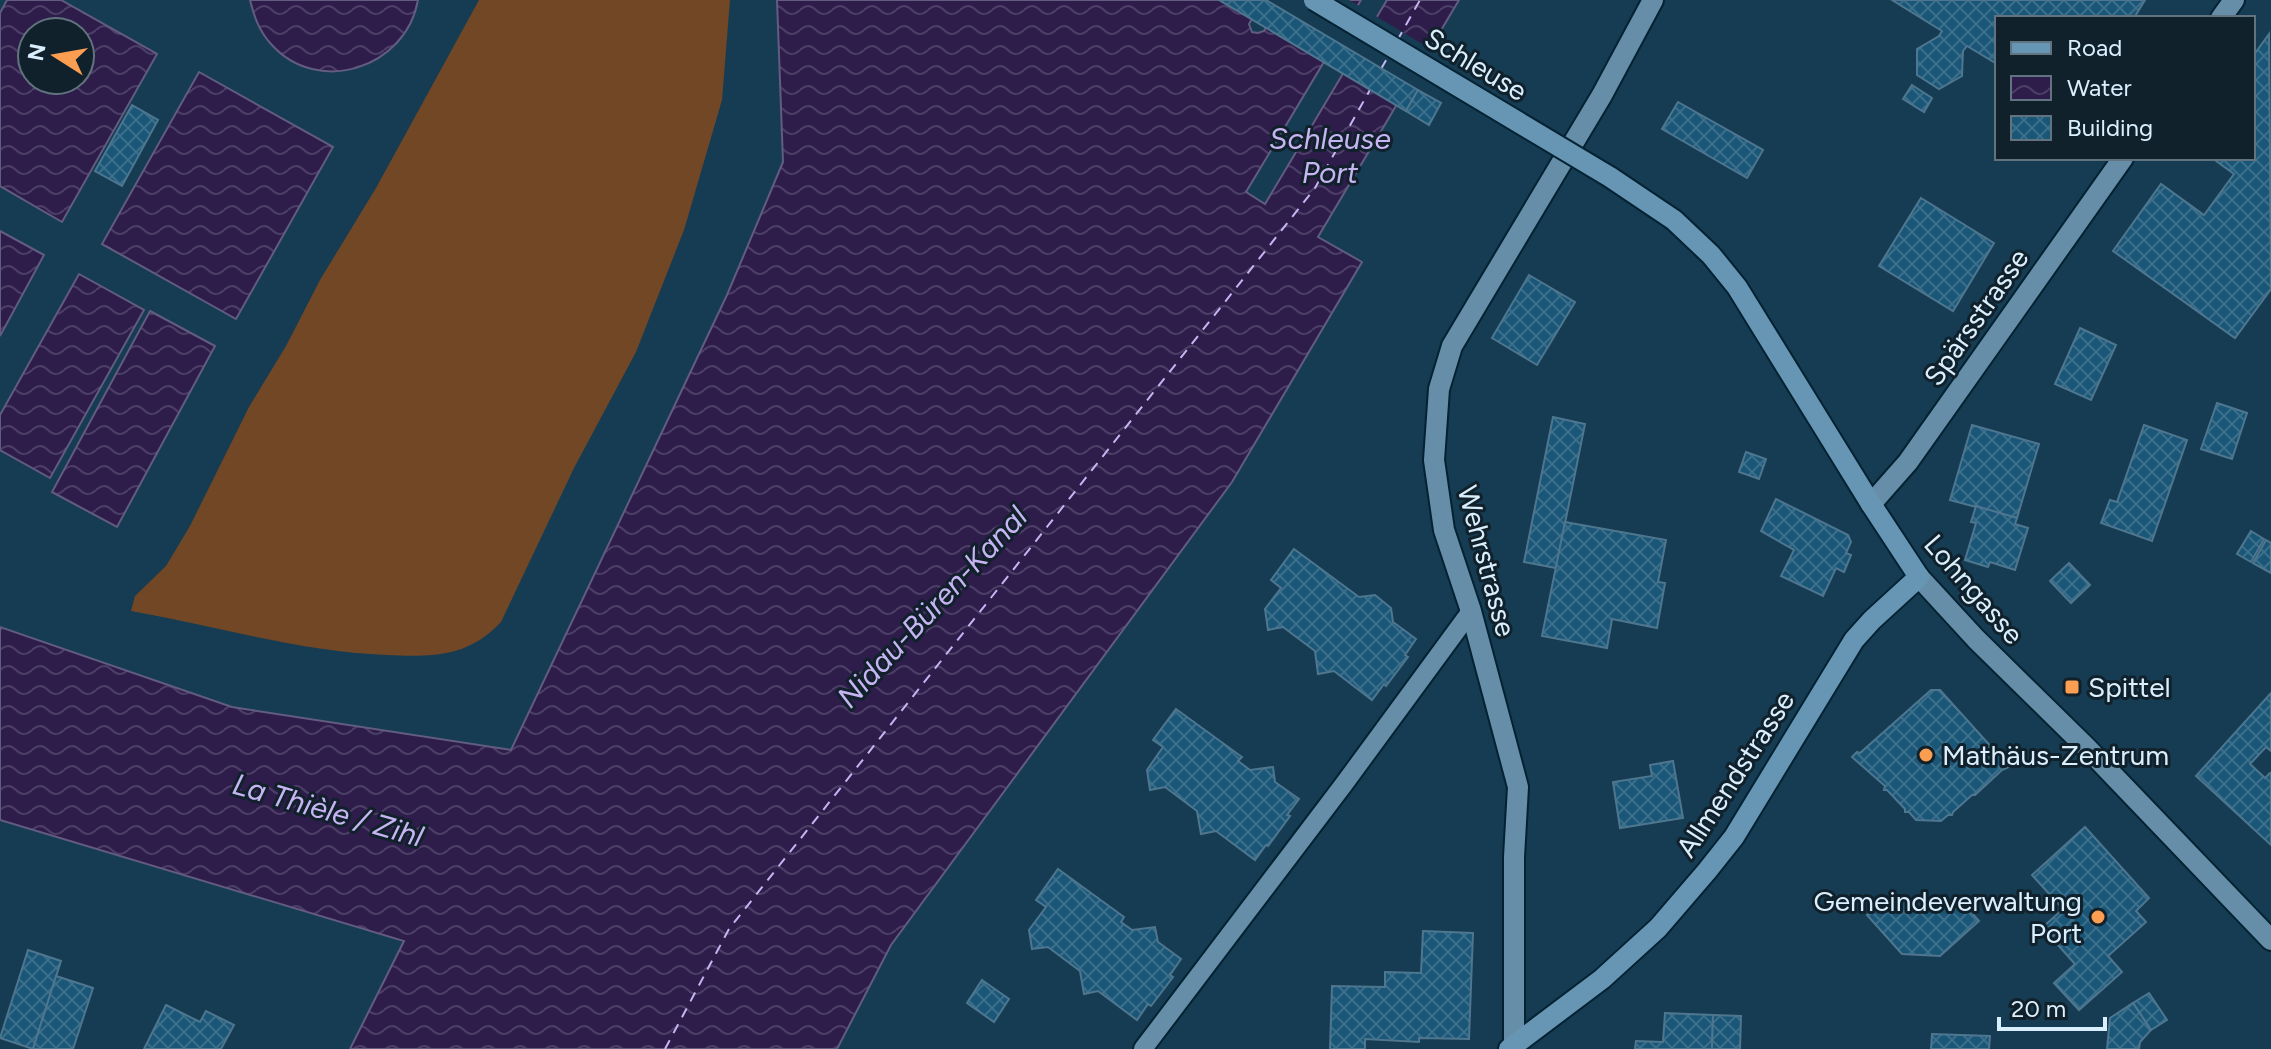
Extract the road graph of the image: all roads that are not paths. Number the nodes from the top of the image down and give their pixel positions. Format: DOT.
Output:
graph roads {
  1 [pos="1314,0"];
  2 [pos="1653,0"];
  3 [pos="2122,160"];
  4 [pos="1610,177"];
  5 [pos="1871,504"];
  6 [pos="1919,577"];
  7 [pos="1471,611"];
  8 [pos="2271,940"];
  9 [pos="1512,1048"];
  10 [pos="1143,1049"];
  1 -- 4 [label="main road, Schleuse, bridge"];
  2 -- 7 [label="street, Wehrstrasse"];
  3 -- 5 [label="street, Spärsstrasse"];
  4 -- 5 [label="main road, Lohngasse"];
  5 -- 6 [label="main road, Lohngasse"];
  6 -- 8 [label="street, Lohngasse"];
  6 -- 9 [label="main road, Allmendstrasse"];
  7 -- 9 [label="street, Wehrstrasse"];
  7 -- 10 [label="lane"];
}
